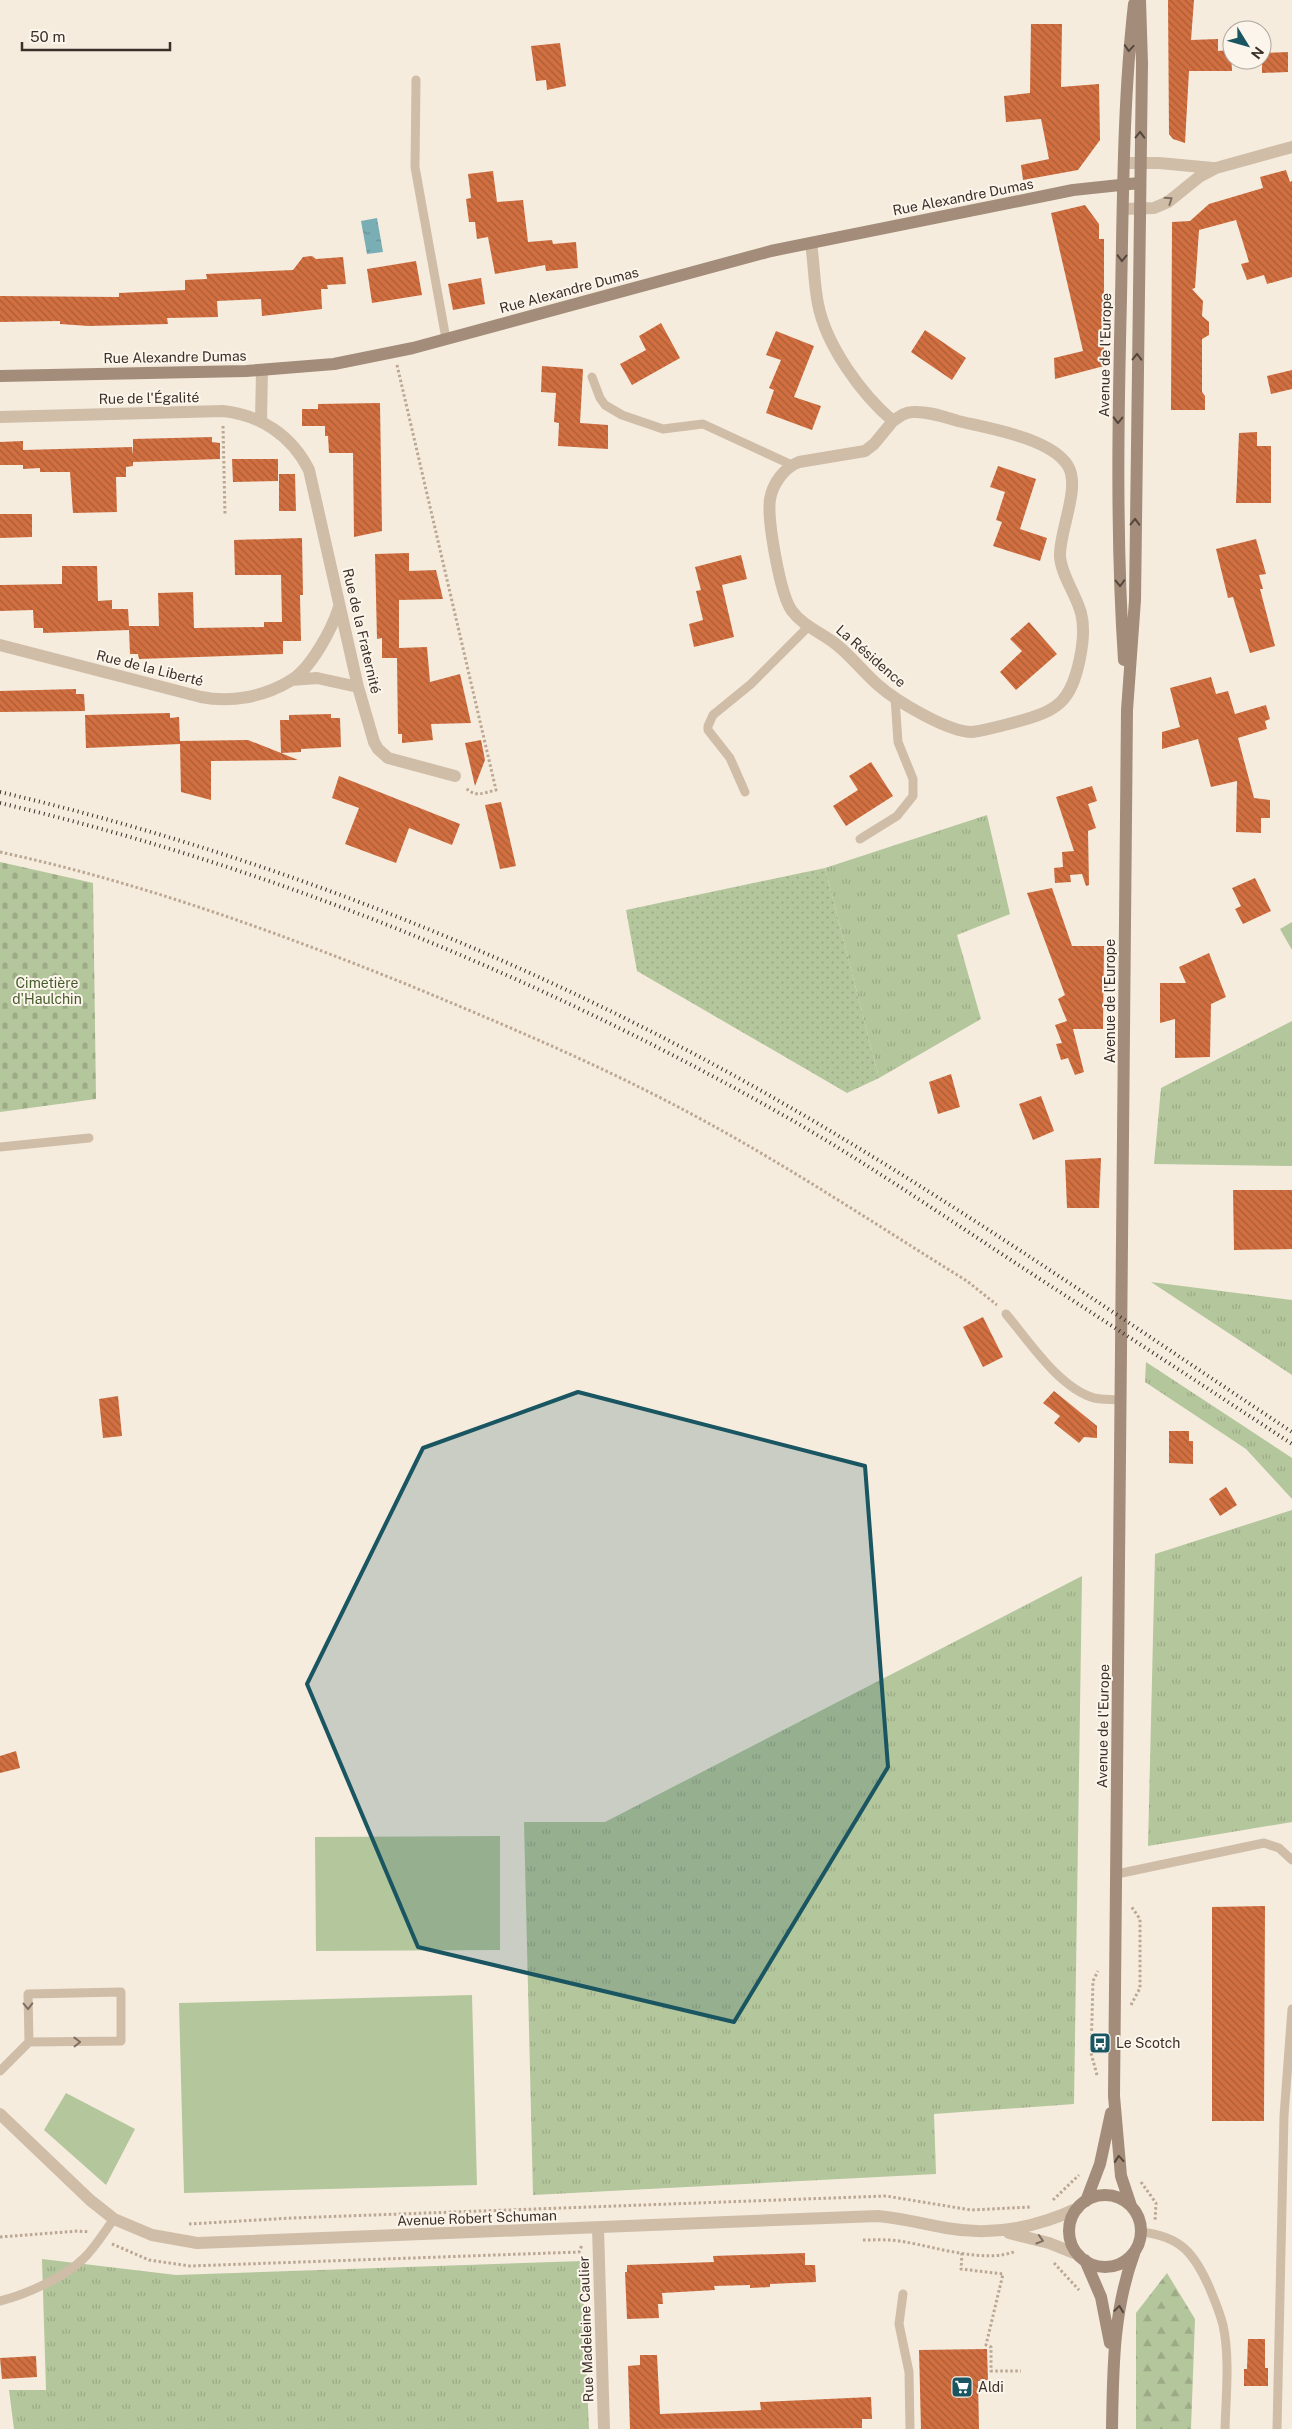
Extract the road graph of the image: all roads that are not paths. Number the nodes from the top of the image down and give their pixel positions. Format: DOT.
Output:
graph roads {
  1 [pos="1135,0"];
  2 [pos="1140,0"];
  3 [pos="416,80"];
  4 [pos="1292,147"];
  5 [pos="1124,163"];
  6 [pos="1139,163"];
  7 [pos="1216,168"];
  8 [pos="1139,184"];
  9 [pos="1123,185"];
  10 [pos="1123,209"];
  11 [pos="1139,209"];
  12 [pos="811,243"];
  13 [pos="446,339"];
  14 [pos="262,370"];
  15 [pos="0,376"];
  16 [pos="592,377"];
  17 [pos="0,417"];
  18 [pos="261,421"];
  19 [pos="893,421"];
  20 [pos="289,443"];
  21 [pos="792,464"];
  22 [pos="340,606"];
  23 [pos="810,626"];
  24 [pos="0,645"];
  25 [pos="291,680"];
  26 [pos="358,687"];
  27 [pos="895,698"];
  28 [pos="1128,710"];
  29 [pos="455,776"];
  30 [pos="745,792"];
  31 [pos="860,839"];
  32 [pos="89,1138"];
  33 [pos="0,1147"];
  34 [pos="1006,1314"];
  35 [pos="1121,1400"];
  36 [pos="1292,1860"];
  37 [pos="1116,1874"];
  38 [pos="1292,2009"];
  39 [pos="28,2042"];
  40 [pos="0,2071"];
  41 [pos="1114,2096"];
  42 [pos="0,2114"];
  43 [pos="1082,2204"];
  44 [pos="1131,2206"];
  45 [pos="114,2219"];
  46 [pos="598,2228"];
  47 [pos="999,2231"];
  48 [pos="1141,2232"];
  49 [pos="1135,2249"];
  50 [pos="1082,2258"];
  51 [pos="903,2294"];
  52 [pos="0,2301"];
  53 [pos="1113,2358"];
  54 [pos="604,2429"];
  55 [pos="910,2429"];
  56 [pos="1112,2429"];
  57 [pos="1226,2429"];
  58 [pos="1277,2429"];
  1 -- 5 [label="main road, Avenue de l'Europe, one-way"];
  6 -- 2 [label="main road, Avenue de l'Europe, one-way"];
  3 -- 13 [label="lane"];
  4 -- 7 [label="street"];
  5 -- 6 [label="street"];
  5 -- 9 [label="main road, Avenue de l'Europe"];
  6 -- 7 [label="street"];
  6 -- 8 [label="main road, Avenue de l'Europe"];
  11 -- 7 [label="street, one-way"];
  8 -- 9 [label="main road, Rue Alexandre Dumas"];
  8 -- 11 [label="main road, Avenue de l'Europe"];
  9 -- 10 [label="main road, Avenue de l'Europe"];
  9 -- 12 [label="main road, Rue Alexandre Dumas"];
  10 -- 11 [label="street"];
  10 -- 28 [label="main road, Avenue de l'Europe, one-way"];
  28 -- 11 [label="main road, Avenue de l'Europe, one-way"];
  12 -- 13 [label="main road, Rue Alexandre Dumas"];
  12 -- 19 [label="street"];
  13 -- 14 [label="main road, Rue Alexandre Dumas"];
  14 -- 15 [label="main road, Rue Alexandre Dumas"];
  14 -- 18 [label="street"];
  16 -- 21 [label="lane"];
  17 -- 18 [label="street, Rue de l'Égalité"];
  18 -- 20 [label="street, Rue de l'Égalité"];
  19 -- 21 [label="street, La Résidence"];
  19 -- 27 [label="street, La Résidence"];
  20 -- 22 [label="street, Rue de la Fraternité"];
  21 -- 23 [label="street, La Résidence"];
  22 -- 25 [label="street, Rue de la Liberté"];
  22 -- 26 [label="street, Rue de la Fraternité"];
  23 -- 27 [label="street, La Résidence"];
  23 -- 30 [label="lane"];
  24 -- 25 [label="street, Rue de la Liberté"];
  25 -- 26 [label="street, Rue de la Liberté"];
  26 -- 29 [label="street, Rue de la Fraternité"];
  27 -- 31 [label="lane"];
  28 -- 35 [label="main road, Avenue de l'Europe"];
  32 -- 33 [label="lane"];
  34 -- 35 [label="lane"];
  35 -- 37 [label="main road, Avenue de l'Europe"];
  36 -- 37 [label="lane"];
  37 -- 41 [label="main road, Avenue de l'Europe"];
  38 -- 58 [label="lane"];
  39 -- 39 [label="lane, one-way"];
  39 -- 40 [label="lane"];
  41 -- 43 [label="main road, Avenue de l'Europe"];
  44 -- 41 [label="main road, Avenue de l'Europe, one-way"];
  42 -- 45 [label="street, Avenue Robert Schuman"];
  43 -- 44 [label="main road"];
  43 -- 47 [label="street, Avenue Robert Schuman"];
  43 -- 50 [label="main road"];
  44 -- 48 [label="main road"];
  45 -- 46 [label="street, Avenue Robert Schuman"];
  45 -- 52 [label="lane"];
  46 -- 47 [label="street, Avenue Robert Schuman"];
  46 -- 54 [label="street, Rue Madeleine Caulier"];
  47 -- 50 [label="street, Avenue Robert Schuman, one-way"];
  48 -- 49 [label="main road"];
  48 -- 57 [label="lane"];
  49 -- 50 [label="main road"];
  53 -- 49 [label="main road, one-way"];
  50 -- 53 [label="main road"];
  51 -- 55 [label="lane"];
  53 -- 56 [label="main road"];
}
